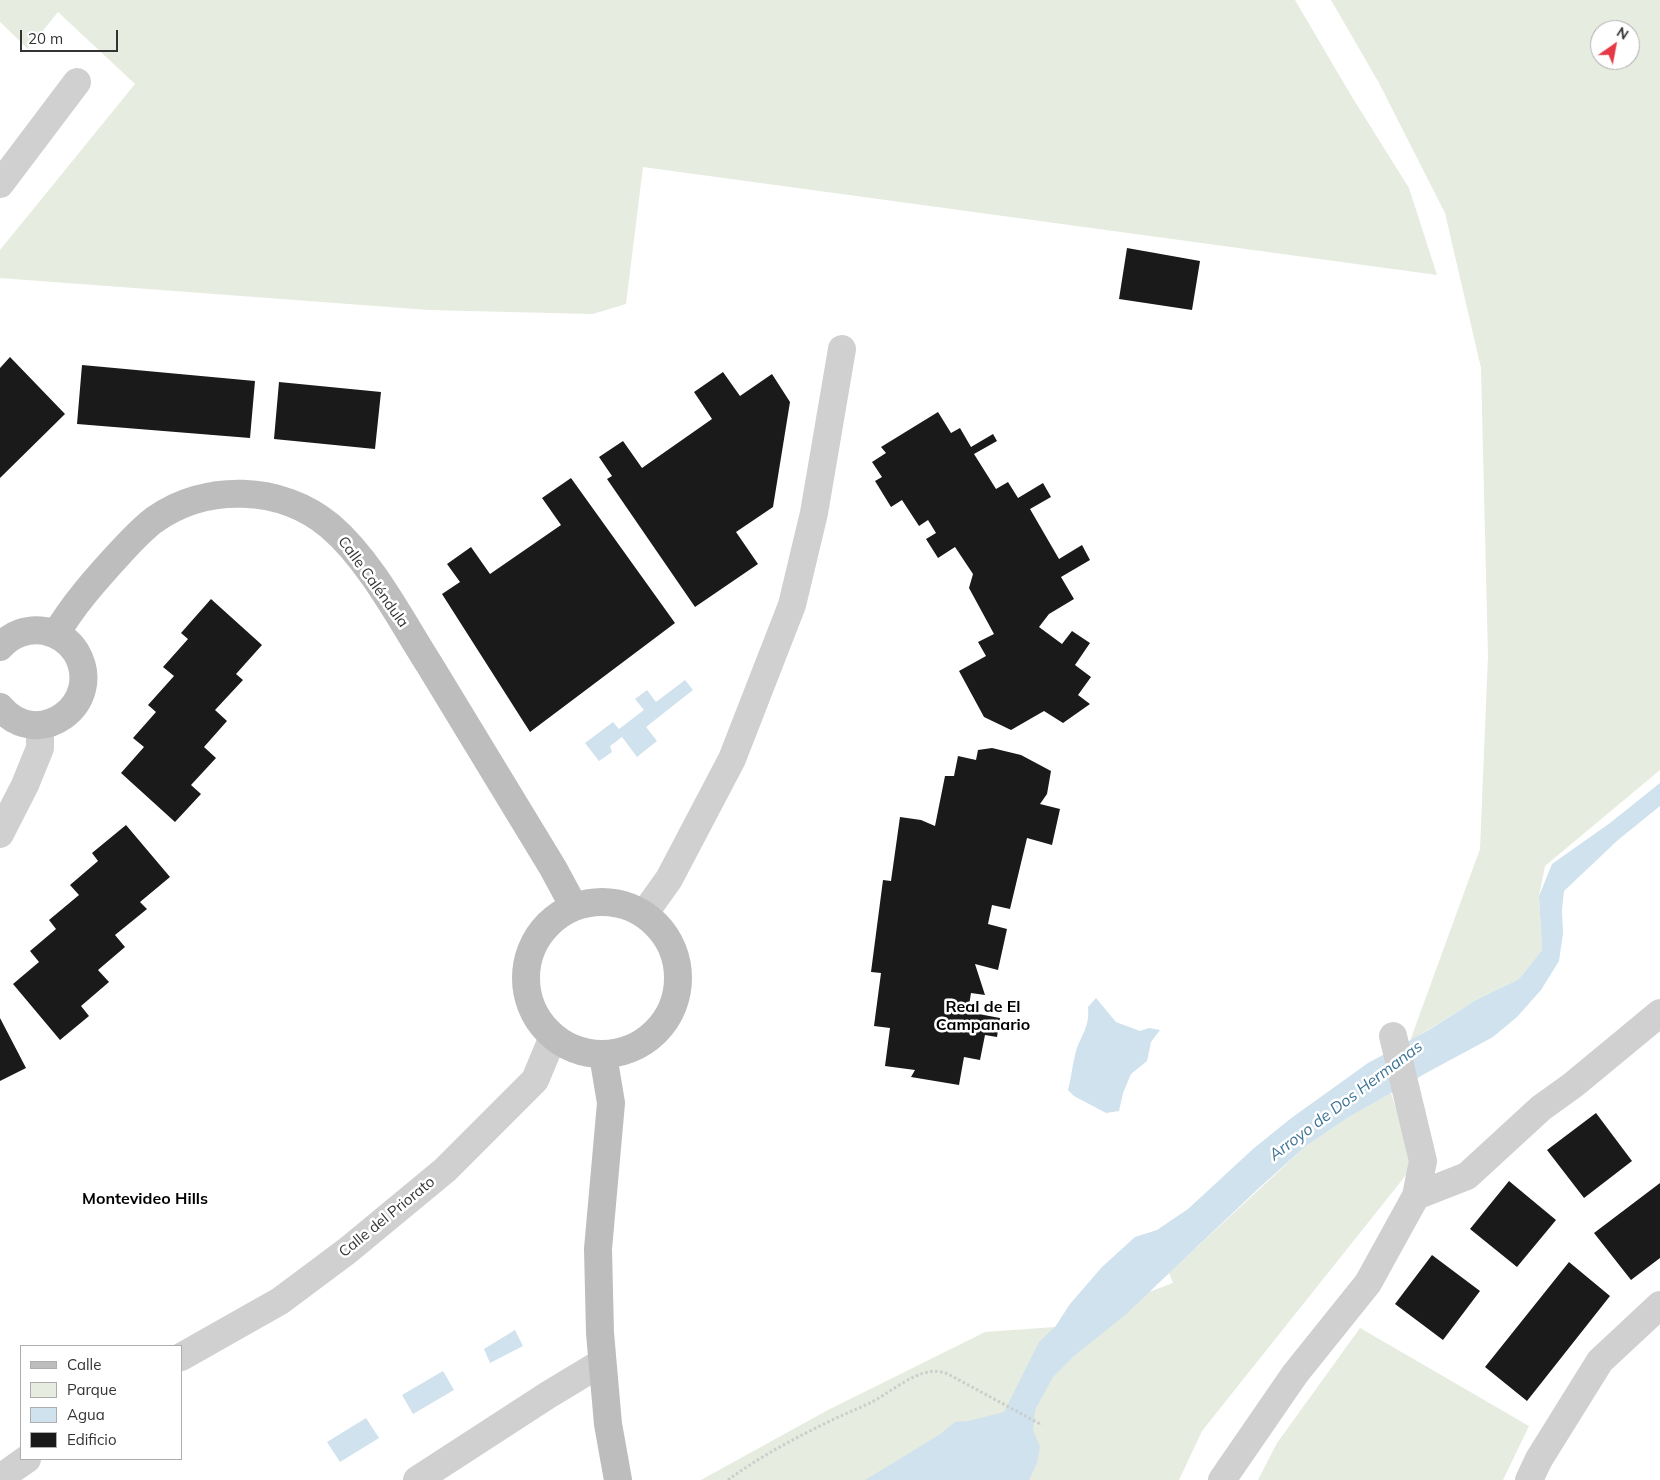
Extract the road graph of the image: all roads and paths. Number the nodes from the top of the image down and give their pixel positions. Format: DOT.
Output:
graph roads {
  1 [pos="77,82"];
  2 [pos="0,184"];
  3 [pos="842,349"];
  4 [pos="56,634"];
  5 [pos="0,648"];
  6 [pos="0,708"];
  7 [pos="40,725"];
  8 [pos="0,834"];
  9 [pos="574,907"];
  10 [pos="644,914"];
  11 [pos="1660,1013"];
  12 [pos="1393,1036"];
  13 [pos="553,1037"];
  14 [pos="603,1055"];
  15 [pos="1416,1196"];
  16 [pos="1660,1305"];
  17 [pos="182,1356"];
  18 [pos="601,1363"];
  19 [pos="1042,1425"];
  20 [pos="26,1460"];
  21 [pos="0,1478"];
  22 [pos="417,1480"];
  23 [pos="618,1480"];
  24 [pos="728,1480"];
  25 [pos="1222,1480"];
  26 [pos="1529,1480"];
  1 -- 2 [label="street"];
  3 -- 10 [label="street"];
  4 -- 5 [label="street"];
  4 -- 7 [label="street"];
  4 -- 9 [label="street, Calle Caléndula"];
  6 -- 7 [label="street"];
  7 -- 8 [label="street"];
  9 -- 10 [label="street"];
  9 -- 13 [label="street"];
  10 -- 14 [label="street"];
  11 -- 15 [label="street"];
  12 -- 15 [label="street"];
  13 -- 14 [label="street"];
  13 -- 17 [label="street, Calle del Priorato"];
  14 -- 18 [label="street"];
  15 -- 25 [label="street"];
  16 -- 26 [label="street"];
  18 -- 22 [label="street"];
  18 -- 23 [label="street"];
  19 -- 24 [label="path"];
  20 -- 21 [label="street"];
}
